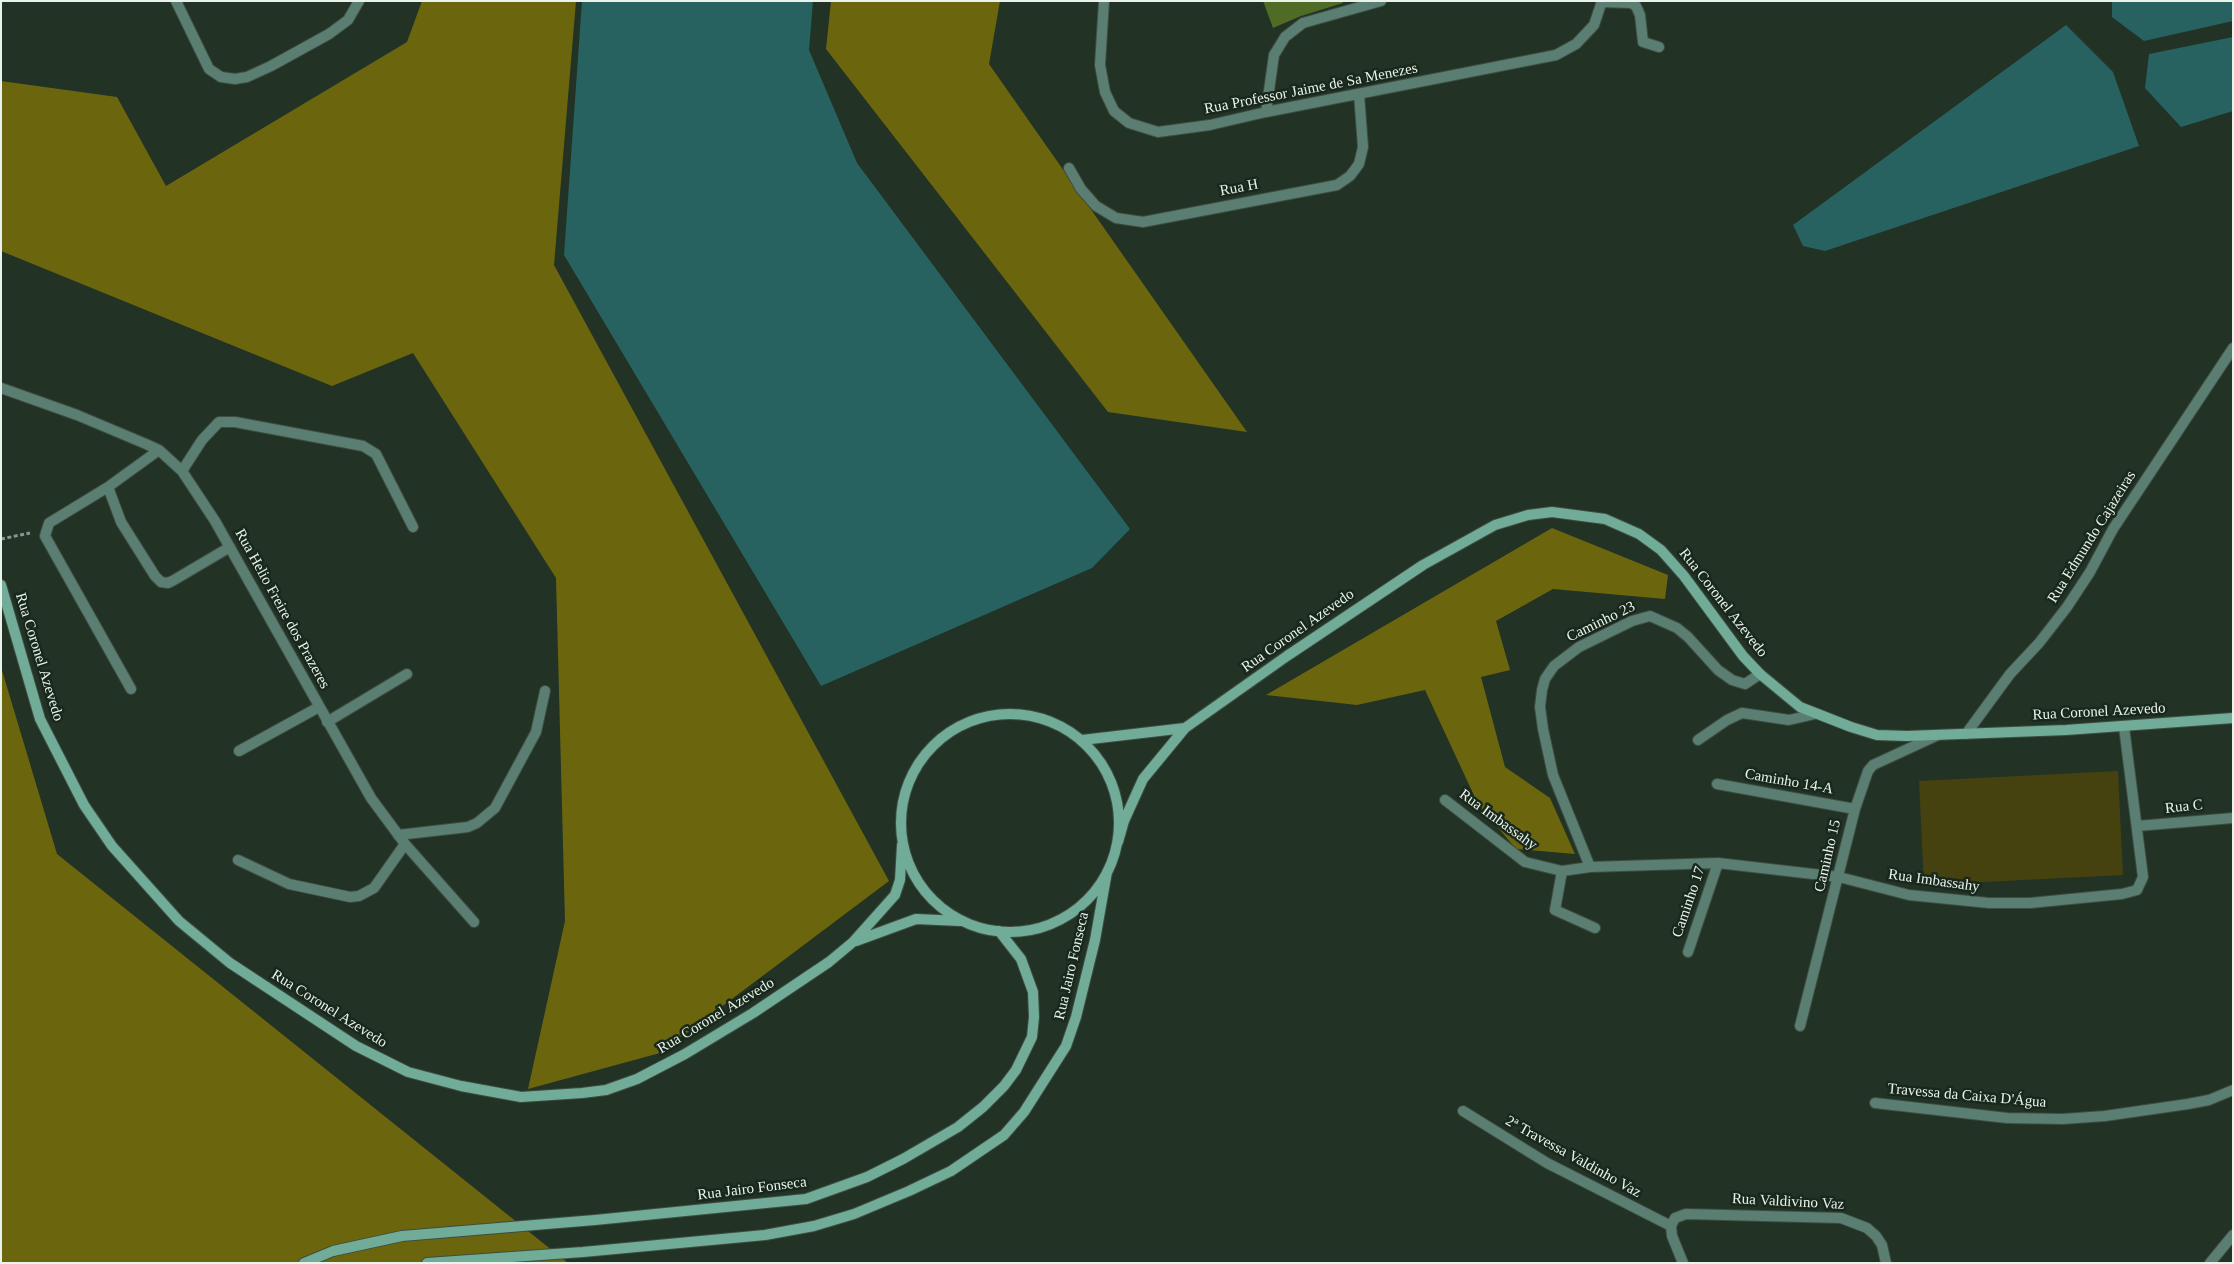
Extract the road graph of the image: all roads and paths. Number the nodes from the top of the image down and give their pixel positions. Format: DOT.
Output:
graph roads {
  1 [pos="176,1"];
  2 [pos="358,1"];
  3 [pos="1104,1"];
  4 [pos="1381,1"];
  5 [pos="1602,2"];
  6 [pos="1659,47"];
  7 [pos="1359,94"];
  8 [pos="1266,112"];
  9 [pos="1069,168"];
  10 [pos="2233,348"];
  11 [pos="1,388"];
  12 [pos="159,450"];
  13 [pos="182,471"];
  14 [pos="108,487"];
  15 [pos="413,527"];
  16 [pos="46,529"];
  17 [pos="1,538"];
  18 [pos="230,547"];
  19 [pos="1,585"];
  20 [pos="407,674"];
  21 [pos="1760,674"];
  22 [pos="131,689"];
  23 [pos="545,691"];
  24 [pos="319,707"];
  25 [pos="1815,714"];
  26 [pos="2233,718"];
  27 [pos="327,722"];
  28 [pos="2124,727"];
  29 [pos="1185,728"];
  30 [pos="1966,734"];
  31 [pos="1939,735"];
  32 [pos="1082,740"];
  33 [pos="1698,740"];
  34 [pos="239,751"];
  35 [pos="1717,784"];
  36 [pos="1445,800"];
  37 [pos="1855,809"];
  38 [pos="2233,818"];
  39 [pos="2138,826"];
  40 [pos="398,835"];
  41 [pos="1118,842"];
  42 [pos="405,844"];
  43 [pos="902,845"];
  44 [pos="238,860"];
  45 [pos="1718,863"];
  46 [pos="1590,867"];
  47 [pos="1562,871"];
  48 [pos="1107,872"];
  49 [pos="1839,877"];
  50 [pos="474,922"];
  51 [pos="963,922"];
  52 [pos="1596,928"];
  53 [pos="999,932"];
  54 [pos="853,942"];
  55 [pos="1688,952"];
  56 [pos="1800,1026"];
  57 [pos="2233,1090"];
  58 [pos="1875,1103"];
  59 [pos="1463,1111"];
  60 [pos="1671,1226"];
  61 [pos="2233,1235"];
  62 [pos="304,1263"];
  63 [pos="427,1263"];
  64 [pos="1683,1263"];
  65 [pos="1886,1263"];
  66 [pos="2210,1263"];
  1 -- 2 [label="street"];
  3 -- 8 [label="street, Rua Professor Jaime de Sa Menezes"];
  4 -- 8 [label="street"];
  5 -- 6 [label="street"];
  5 -- 7 [label="street, Rua Professor Jaime de Sa Menezes"];
  7 -- 8 [label="street, Rua Professor Jaime de Sa Menezes"];
  7 -- 9 [label="street, Rua H"];
  10 -- 30 [label="street, Rua Edmundo Cajazeiras"];
  11 -- 12 [label="street, Rua Helio Freire dos Prazeres"];
  12 -- 13 [label="street, Rua Helio Freire dos Prazeres"];
  12 -- 14 [label="street"];
  13 -- 15 [label="street"];
  13 -- 18 [label="street, Rua Helio Freire dos Prazeres"];
  14 -- 16 [label="street"];
  14 -- 18 [label="street"];
  16 -- 17 [label="path"];
  16 -- 22 [label="street"];
  18 -- 24 [label="street, Rua Helio Freire dos Prazeres"];
  19 -- 54 [label="main road, Rua Coronel Azevedo"];
  20 -- 27 [label="street"];
  21 -- 25 [label="main road, Rua Coronel Azevedo"];
  21 -- 29 [label="main road, Rua Coronel Azevedo"];
  21 -- 46 [label="street, Caminho 23"];
  23 -- 40 [label="street"];
  24 -- 27 [label="street, Rua Helio Freire dos Prazeres"];
  24 -- 34 [label="street"];
  25 -- 31 [label="main road, Rua Coronel Azevedo"];
  25 -- 33 [label="street"];
  26 -- 28 [label="main road, Rua Coronel Azevedo"];
  27 -- 40 [label="street, Rua Helio Freire dos Prazeres"];
  28 -- 30 [label="main road, Rua Coronel Azevedo"];
  28 -- 39 [label="street, Rua Imbassahy"];
  29 -- 32 [label="main road"];
  29 -- 41 [label="main road"];
  30 -- 31 [label="main road, Rua Coronel Azevedo"];
  31 -- 37 [label="street, Caminho 15"];
  32 -- 41 [label="main road"];
  32 -- 43 [label="main road"];
  35 -- 37 [label="street, Caminho 14-A"];
  36 -- 47 [label="street, Rua Imbassahy"];
  37 -- 49 [label="street, Caminho 15"];
  38 -- 39 [label="street, Rua C"];
  39 -- 49 [label="street, Rua Imbassahy"];
  40 -- 42 [label="street, Rua Helio Freire dos Prazeres"];
  41 -- 48 [label="main road"];
  42 -- 44 [label="street"];
  42 -- 50 [label="street, Rua Helio Freire dos Prazeres"];
  43 -- 51 [label="main road"];
  43 -- 54 [label="main road"];
  45 -- 46 [label="street, Rua Imbassahy"];
  45 -- 49 [label="street, Rua Imbassahy"];
  45 -- 55 [label="street, Caminho 17"];
  46 -- 47 [label="street, Rua Imbassahy"];
  47 -- 52 [label="street"];
  48 -- 53 [label="main road"];
  48 -- 63 [label="main road, Rua Jairo Fonseca"];
  49 -- 56 [label="street, Caminho 15"];
  51 -- 53 [label="main road"];
  51 -- 54 [label="main road"];
  53 -- 62 [label="main road, Rua Jairo Fonseca"];
  57 -- 58 [label="street, Travessa da Caixa D'Água"];
  59 -- 60 [label="street, 2ª Travessa Valdinho Vaz"];
  60 -- 64 [label="street"];
  60 -- 65 [label="street, Rua Valdivino Vaz"];
  61 -- 66 [label="street"];
}
